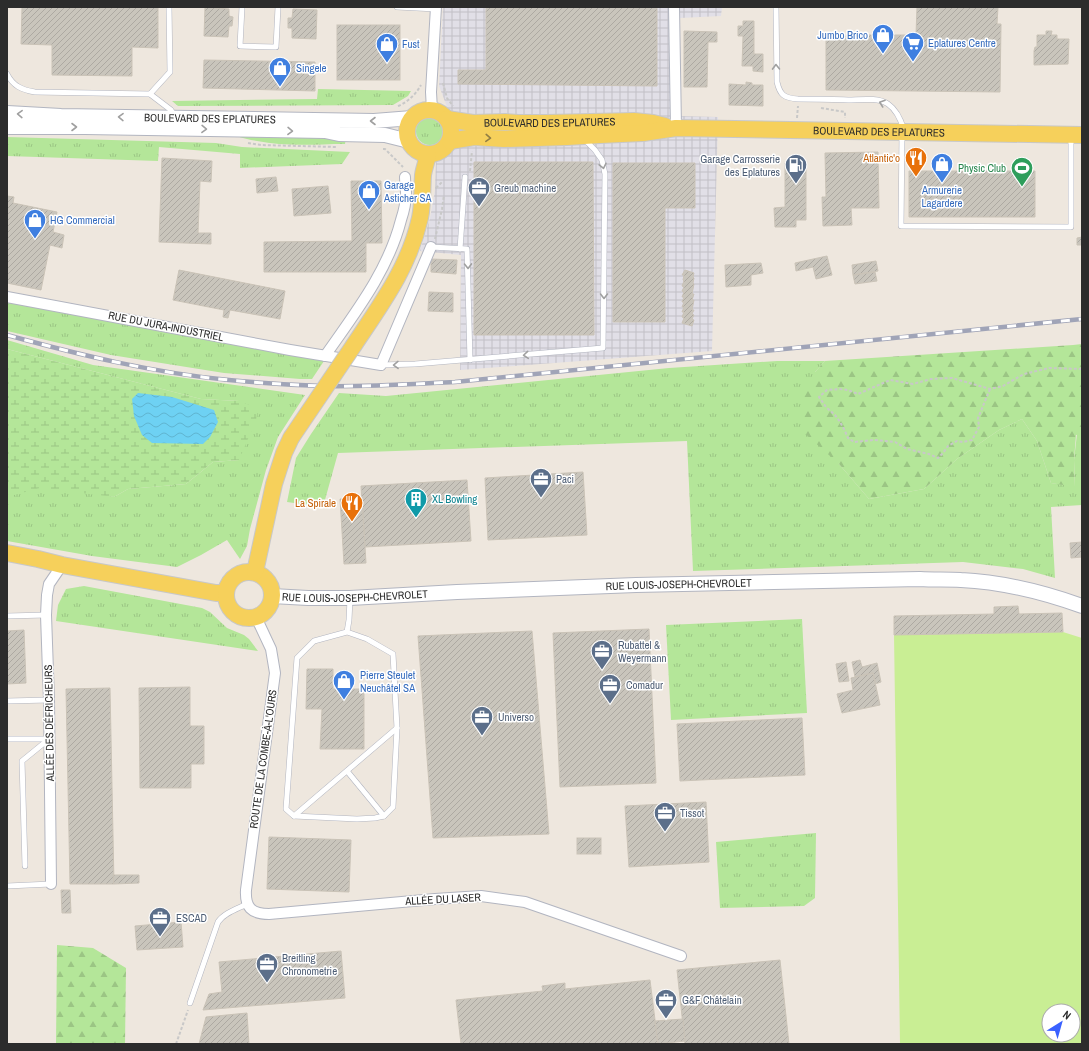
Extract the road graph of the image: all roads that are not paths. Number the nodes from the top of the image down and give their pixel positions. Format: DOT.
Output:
graph roads {
  1 [pos="169,7"];
  2 [pos="242,7"];
  3 [pos="278,7"];
  4 [pos="397,7"];
  5 [pos="674,7"];
  6 [pos="776,7"];
  7 [pos="436,8"];
  8 [pos="7,74"];
  9 [pos="150,94"];
  10 [pos="432,110"];
  11 [pos="7,113"];
  12 [pos="452,114"];
  13 [pos="176,118"];
  14 [pos="412,118"];
  15 [pos="7,127"];
  16 [pos="676,128"];
  17 [pos="903,132"];
  18 [pos="1076,135"];
  19 [pos="580,136"];
  20 [pos="409,141"];
  21 [pos="450,141"];
  22 [pos="428,154"];
  23 [pos="406,174"];
  24 [pos="465,177"];
  25 [pos="431,247"];
  26 [pos="460,249"];
  27 [pos="7,297"];
  28 [pos="325,356"];
  29 [pos="470,360"];
  30 [pos="381,365"];
  31 [pos="7,553"];
  32 [pos="62,565"];
  33 [pos="255,572"];
  34 [pos="225,593"];
  35 [pos="272,596"];
  36 [pos="350,598"];
  37 [pos="1082,606"];
  38 [pos="46,615"];
  39 [pos="7,616"];
  40 [pos="256,617"];
  41 [pos="347,632"];
  42 [pos="49,700"];
  43 [pos="7,701"];
  44 [pos="397,728"];
  45 [pos="7,739"];
  46 [pos="49,739"];
  47 [pos="347,771"];
  48 [pos="294,816"];
  49 [pos="384,816"];
  50 [pos="25,866"];
  51 [pos="51,884"];
  52 [pos="7,886"];
  53 [pos="247,904"];
  54 [pos="681,956"];
  55 [pos="190,1003"];
  1 -- 9 [label="lane"];
  2 -- 3 [label="lane"];
  4 -- 7 [label="lane"];
  5 -- 16 [label="street"];
  17 -- 6 [label="lane, one-way"];
  7 -- 10 [label="street"];
  8 -- 9 [label="lane"];
  9 -- 13 [label="lane"];
  10 -- 12 [label="main road"];
  10 -- 14 [label="main road"];
  13 -- 11 [label="main road, BOULEVARD DES EPLATURES, one-way"];
  12 -- 16 [label="main road, BOULEVARD DES EPLATURES"];
  12 -- 21 [label="main road"];
  14 -- 13 [label="main road, BOULEVARD DES EPLATURES, one-way"];
  14 -- 20 [label="main road"];
  15 -- 20 [label="main road, BOULEVARD DES EPLATURES, one-way"];
  16 -- 17 [label="main road, BOULEVARD DES EPLATURES"];
  16 -- 19 [label="main road, BOULEVARD DES EPLATURES"];
  17 -- 18 [label="main road, BOULEVARD DES EPLATURES"];
  17 -- 18 [label="lane"];
  21 -- 19 [label="main road, BOULEVARD DES EPLATURES, one-way"];
  19 -- 29 [label="lane, one-way"];
  20 -- 22 [label="main road"];
  21 -- 22 [label="main road"];
  22 -- 33 [label="main road, bridge"];
  23 -- 28 [label="street"];
  24 -- 26 [label="lane"];
  25 -- 26 [label="lane"];
  25 -- 30 [label="street"];
  26 -- 29 [label="lane, one-way"];
  27 -- 28 [label="street, RUE DU JURA-INDUSTRIEL"];
  28 -- 30 [label="street, RUE DU JURA-INDUSTRIEL"];
  29 -- 30 [label="lane, one-way"];
  31 -- 32 [label="main road"];
  32 -- 34 [label="main road"];
  32 -- 38 [label="street, ALLÉE DES DÉFRICHEURS"];
  33 -- 34 [label="main road"];
  33 -- 35 [label="main road"];
  34 -- 40 [label="main road"];
  35 -- 36 [label="main road, RUE LOUIS-JOSEPH-CHEVROLET"];
  35 -- 40 [label="main road"];
  36 -- 37 [label="main road, RUE LOUIS-JOSEPH-CHEVROLET"];
  36 -- 41 [label="lane"];
  38 -- 39 [label="lane"];
  38 -- 42 [label="street, ALLÉE DES DÉFRICHEURS"];
  40 -- 53 [label="street, ROUTE DE LA COMBE-À-L'OURS"];
  41 -- 44 [label="lane"];
  41 -- 48 [label="lane"];
  42 -- 43 [label="lane"];
  42 -- 46 [label="street, ALLÉE DES DÉFRICHEURS"];
  44 -- 47 [label="lane"];
  44 -- 49 [label="lane"];
  45 -- 46 [label="lane"];
  46 -- 50 [label="lane"];
  46 -- 51 [label="street, ALLÉE DES DÉFRICHEURS"];
  47 -- 48 [label="lane"];
  47 -- 49 [label="lane"];
  48 -- 49 [label="lane"];
  51 -- 52 [label="lane"];
  53 -- 54 [label="street, ALLÉE DU LASER"];
  53 -- 55 [label="lane"];
}
